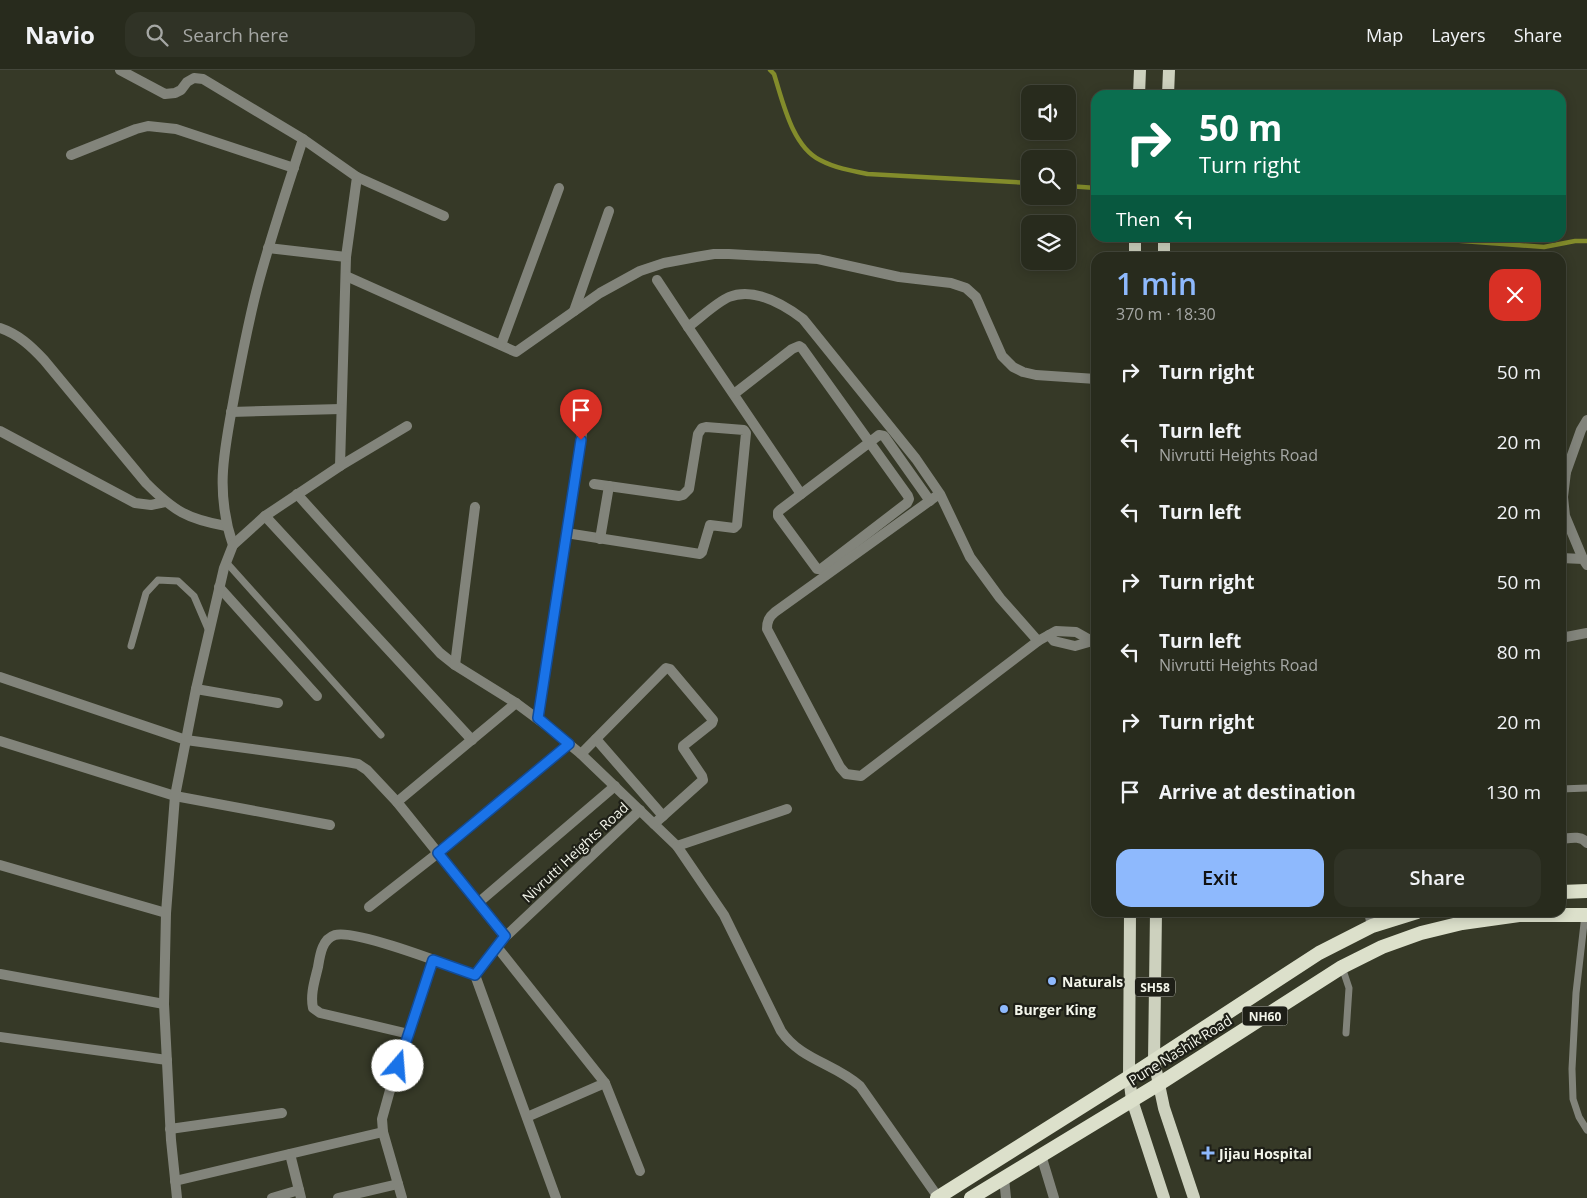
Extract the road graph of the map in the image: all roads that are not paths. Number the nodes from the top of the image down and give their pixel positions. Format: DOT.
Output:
graph roads {
  1 [pos="120,70"];
  2 [pos="1140,70"];
  3 [pos="1169,70"];
  4 [pos="1139,90"];
  5 [pos="1168,90"];
  6 [pos="303,140"];
  7 [pos="70,156"];
  8 [pos="294,168"];
  9 [pos="357,177"];
  10 [pos="558,188"];
  11 [pos="609,211"];
  12 [pos="444,216"];
  13 [pos="268,248"];
  14 [pos="346,257"];
  15 [pos="346,276"];
  16 [pos="657,280"];
  17 [pos="574,311"];
  18 [pos="688,327"];
  19 [pos="0,328"];
  20 [pos="501,345"];
  21 [pos="1091,379"];
  22 [pos="734,394"];
  23 [pos="587,400"];
  24 [pos="341,409"];
  25 [pos="232,412"];
  26 [pos="1587,420"];
  27 [pos="407,426"];
  28 [pos="0,431"];
  29 [pos="870,442"];
  30 [pos="340,466"];
  31 [pos="1566,466"];
  32 [pos="594,484"];
  33 [pos="610,486"];
  34 [pos="297,494"];
  35 [pos="802,494"];
  36 [pos="940,494"];
  37 [pos="930,501"];
  38 [pos="164,502"];
  39 [pos="475,507"];
  40 [pos="265,516"];
  41 [pos="1566,522"];
  42 [pos="226,526"];
  43 [pos="566,533"];
  44 [pos="600,539"];
  45 [pos="233,545"];
  46 [pos="1566,559"];
  47 [pos="226,562"];
  48 [pos="1585,562"];
  49 [pos="219,587"];
  50 [pos="209,631"];
  51 [pos="1587,633"];
  52 [pos="1566,637"];
  53 [pos="1038,641"];
  54 [pos="1091,641"];
  55 [pos="131,646"];
  56 [pos="455,665"];
  57 [pos="0,677"];
  58 [pos="196,689"];
  59 [pos="317,696"];
  60 [pos="278,703"];
  61 [pos="516,703"];
  62 [pos="538,718"];
  63 [pos="381,734"];
  64 [pos="596,739"];
  65 [pos="186,740"];
  66 [pos="472,740"];
  67 [pos="0,741"];
  68 [pos="569,744"];
  69 [pos="581,754"];
  70 [pos="615,786"];
  71 [pos="1587,788"];
  72 [pos="1566,789"];
  73 [pos="175,796"];
  74 [pos="397,802"];
  75 [pos="787,809"];
  76 [pos="640,810"];
  77 [pos="663,816"];
  78 [pos="654,824"];
  79 [pos="330,825"];
  80 [pos="1566,839"];
  81 [pos="1587,843"];
  82 [pos="676,846"];
  83 [pos="438,853"];
  84 [pos="0,865"];
  85 [pos="1587,891"];
  86 [pos="1566,892"];
  87 [pos="478,902"];
  88 [pos="369,907"];
  89 [pos="166,913"];
  90 [pos="1566,915"];
  91 [pos="1586,915"];
  92 [pos="1130,917"];
  93 [pos="1156,917"];
  94 [pos="1384,917"];
  95 [pos="1504,917"];
  96 [pos="1371,919"];
  97 [pos="505,936"];
  98 [pos="497,947"];
  99 [pos="433,960"];
  100 [pos="1342,967"];
  101 [pos="0,974"];
  102 [pos="475,975"];
  103 [pos="164,1004"];
  104 [pos="1346,1033"];
  105 [pos="409,1034"];
  106 [pos="0,1037"];
  107 [pos="167,1060"];
  108 [pos="1154,1061"];
  109 [pos="1129,1077"];
  110 [pos="605,1083"];
  111 [pos="1159,1084"];
  112 [pos="1132,1100"];
  113 [pos="282,1113"];
  114 [pos="526,1117"];
  115 [pos="170,1129"];
  116 [pos="1587,1130"];
  117 [pos="383,1132"];
  118 [pos="290,1154"];
  119 [pos="1041,1155"];
  120 [pos="640,1171"];
  121 [pos="1004,1178"];
  122 [pos="175,1181"];
  123 [pos="398,1184"];
  124 [pos="300,1194"];
  125 [pos="176,1198"];
  126 [pos="272,1198"];
  127 [pos="338,1198"];
  128 [pos="402,1198"];
  129 [pos="556,1198"];
  130 [pos="937,1198"];
  131 [pos="971,1198"];
  132 [pos="1006,1198"];
  133 [pos="1054,1198"];
  134 [pos="1164,1198"];
  135 [pos="1194,1198"];
  1 -- 6 [label="street"];
  2 -- 4 [label="main road"];
  3 -- 5 [label="main road"];
  6 -- 8 [label="street"];
  6 -- 9 [label="street"];
  7 -- 8 [label="street"];
  8 -- 13 [label="street"];
  9 -- 12 [label="street"];
  9 -- 14 [label="street"];
  10 -- 20 [label="street"];
  11 -- 17 [label="street"];
  13 -- 14 [label="street"];
  13 -- 25 [label="street"];
  14 -- 15 [label="street"];
  15 -- 20 [label="street"];
  15 -- 24 [label="street"];
  16 -- 18 [label="street"];
  17 -- 20 [label="street"];
  17 -- 21 [label="street"];
  18 -- 22 [label="street"];
  18 -- 36 [label="street"];
  19 -- 38 [label="street"];
  22 -- 29 [label="street"];
  22 -- 35 [label="street"];
  23 -- 43 [label="street"];
  24 -- 25 [label="street"];
  24 -- 30 [label="street"];
  25 -- 42 [label="street"];
  26 -- 31 [label="street"];
  27 -- 30 [label="street"];
  28 -- 38 [label="street"];
  29 -- 35 [label="street"];
  29 -- 35 [label="street"];
  29 -- 37 [label="street"];
  30 -- 34 [label="street"];
  32 -- 33 [label="street"];
  33 -- 44 [label="street"];
  33 -- 44 [label="street"];
  34 -- 40 [label="street"];
  34 -- 56 [label="street, Nivrutti Heights Road"];
  36 -- 37 [label="street"];
  36 -- 53 [label="street"];
  37 -- 53 [label="street"];
  38 -- 42 [label="street"];
  39 -- 56 [label="street"];
  40 -- 45 [label="street"];
  40 -- 66 [label="street"];
  41 -- 48 [label="street"];
  42 -- 45 [label="street"];
  43 -- 44 [label="street"];
  43 -- 62 [label="street"];
  45 -- 47 [label="street"];
  46 -- 48 [label="street"];
  47 -- 49 [label="street"];
  47 -- 63 [label="lane"];
  49 -- 50 [label="street"];
  49 -- 59 [label="street"];
  50 -- 55 [label="lane"];
  50 -- 58 [label="street"];
  51 -- 52 [label="street"];
  53 -- 54 [label="street"];
  56 -- 61 [label="street, Nivrutti Heights Road"];
  57 -- 65 [label="street"];
  58 -- 60 [label="street"];
  58 -- 65 [label="street"];
  61 -- 62 [label="street, Nivrutti Heights Road"];
  61 -- 66 [label="street"];
  62 -- 68 [label="street, Nivrutti Heights Road"];
  64 -- 69 [label="street"];
  64 -- 77 [label="street"];
  64 -- 77 [label="street"];
  65 -- 73 [label="street"];
  65 -- 74 [label="street"];
  66 -- 74 [label="street"];
  67 -- 73 [label="street"];
  68 -- 69 [label="street, Nivrutti Heights Road"];
  68 -- 83 [label="street"];
  69 -- 70 [label="street, Nivrutti Heights Road"];
  70 -- 76 [label="street, Nivrutti Heights Road"];
  70 -- 87 [label="street"];
  71 -- 72 [label="lane"];
  73 -- 79 [label="street"];
  73 -- 89 [label="street"];
  74 -- 83 [label="street"];
  75 -- 82 [label="street"];
  76 -- 78 [label="street"];
  76 -- 97 [label="street, Nivrutti Heights Road"];
  77 -- 78 [label="street"];
  78 -- 82 [label="street"];
  80 -- 81 [label="street"];
  82 -- 130 [label="street"];
  83 -- 87 [label="street"];
  83 -- 88 [label="street"];
  84 -- 89 [label="street"];
  85 -- 86 [label="highway"];
  87 -- 97 [label="street"];
  89 -- 103 [label="street"];
  90 -- 91 [label="highway, Pune Nashik Road / NH60"];
  91 -- 116 [label="lane"];
  92 -- 109 [label="main road, SH58"];
  93 -- 108 [label="main road, SH58"];
  94 -- 96 [label="highway, Pune Nashik Road / NH60"];
  95 -- 100 [label="highway, Pune Nashik Road / NH60"];
  96 -- 108 [label="highway, Pune Nashik Road / NH60"];
  97 -- 98 [label="street, Nivrutti Heights Road"];
  98 -- 102 [label="street, Nivrutti Heights Road"];
  98 -- 110 [label="street"];
  99 -- 102 [label="street"];
  99 -- 105 [label="street"];
  99 -- 105 [label="street"];
  100 -- 104 [label="lane"];
  100 -- 111 [label="highway, Pune Nashik Road / NH60"];
  101 -- 103 [label="street"];
  102 -- 114 [label="street"];
  103 -- 107 [label="street"];
  105 -- 117 [label="street"];
  106 -- 107 [label="street"];
  107 -- 115 [label="street"];
  108 -- 109 [label="highway, Pune Nashik Road / NH60"];
  108 -- 111 [label="main road"];
  109 -- 112 [label="main road"];
  109 -- 130 [label="highway, Pune Nashik Road / NH60"];
  110 -- 114 [label="street"];
  110 -- 120 [label="street"];
  111 -- 112 [label="highway, Pune Nashik Road / NH60"];
  111 -- 135 [label="main road"];
  112 -- 119 [label="highway, Pune Nashik Road / NH60"];
  112 -- 134 [label="main road"];
  113 -- 115 [label="street"];
  114 -- 129 [label="street"];
  115 -- 122 [label="street"];
  117 -- 118 [label="street"];
  117 -- 123 [label="street"];
  118 -- 122 [label="street"];
  118 -- 124 [label="street"];
  119 -- 121 [label="highway, Pune Nashik Road / NH60"];
  119 -- 133 [label="street"];
  121 -- 131 [label="highway, Pune Nashik Road / NH60"];
  121 -- 132 [label="street"];
  122 -- 125 [label="street"];
  123 -- 127 [label="street"];
  123 -- 128 [label="street"];
  124 -- 126 [label="street"];
}
